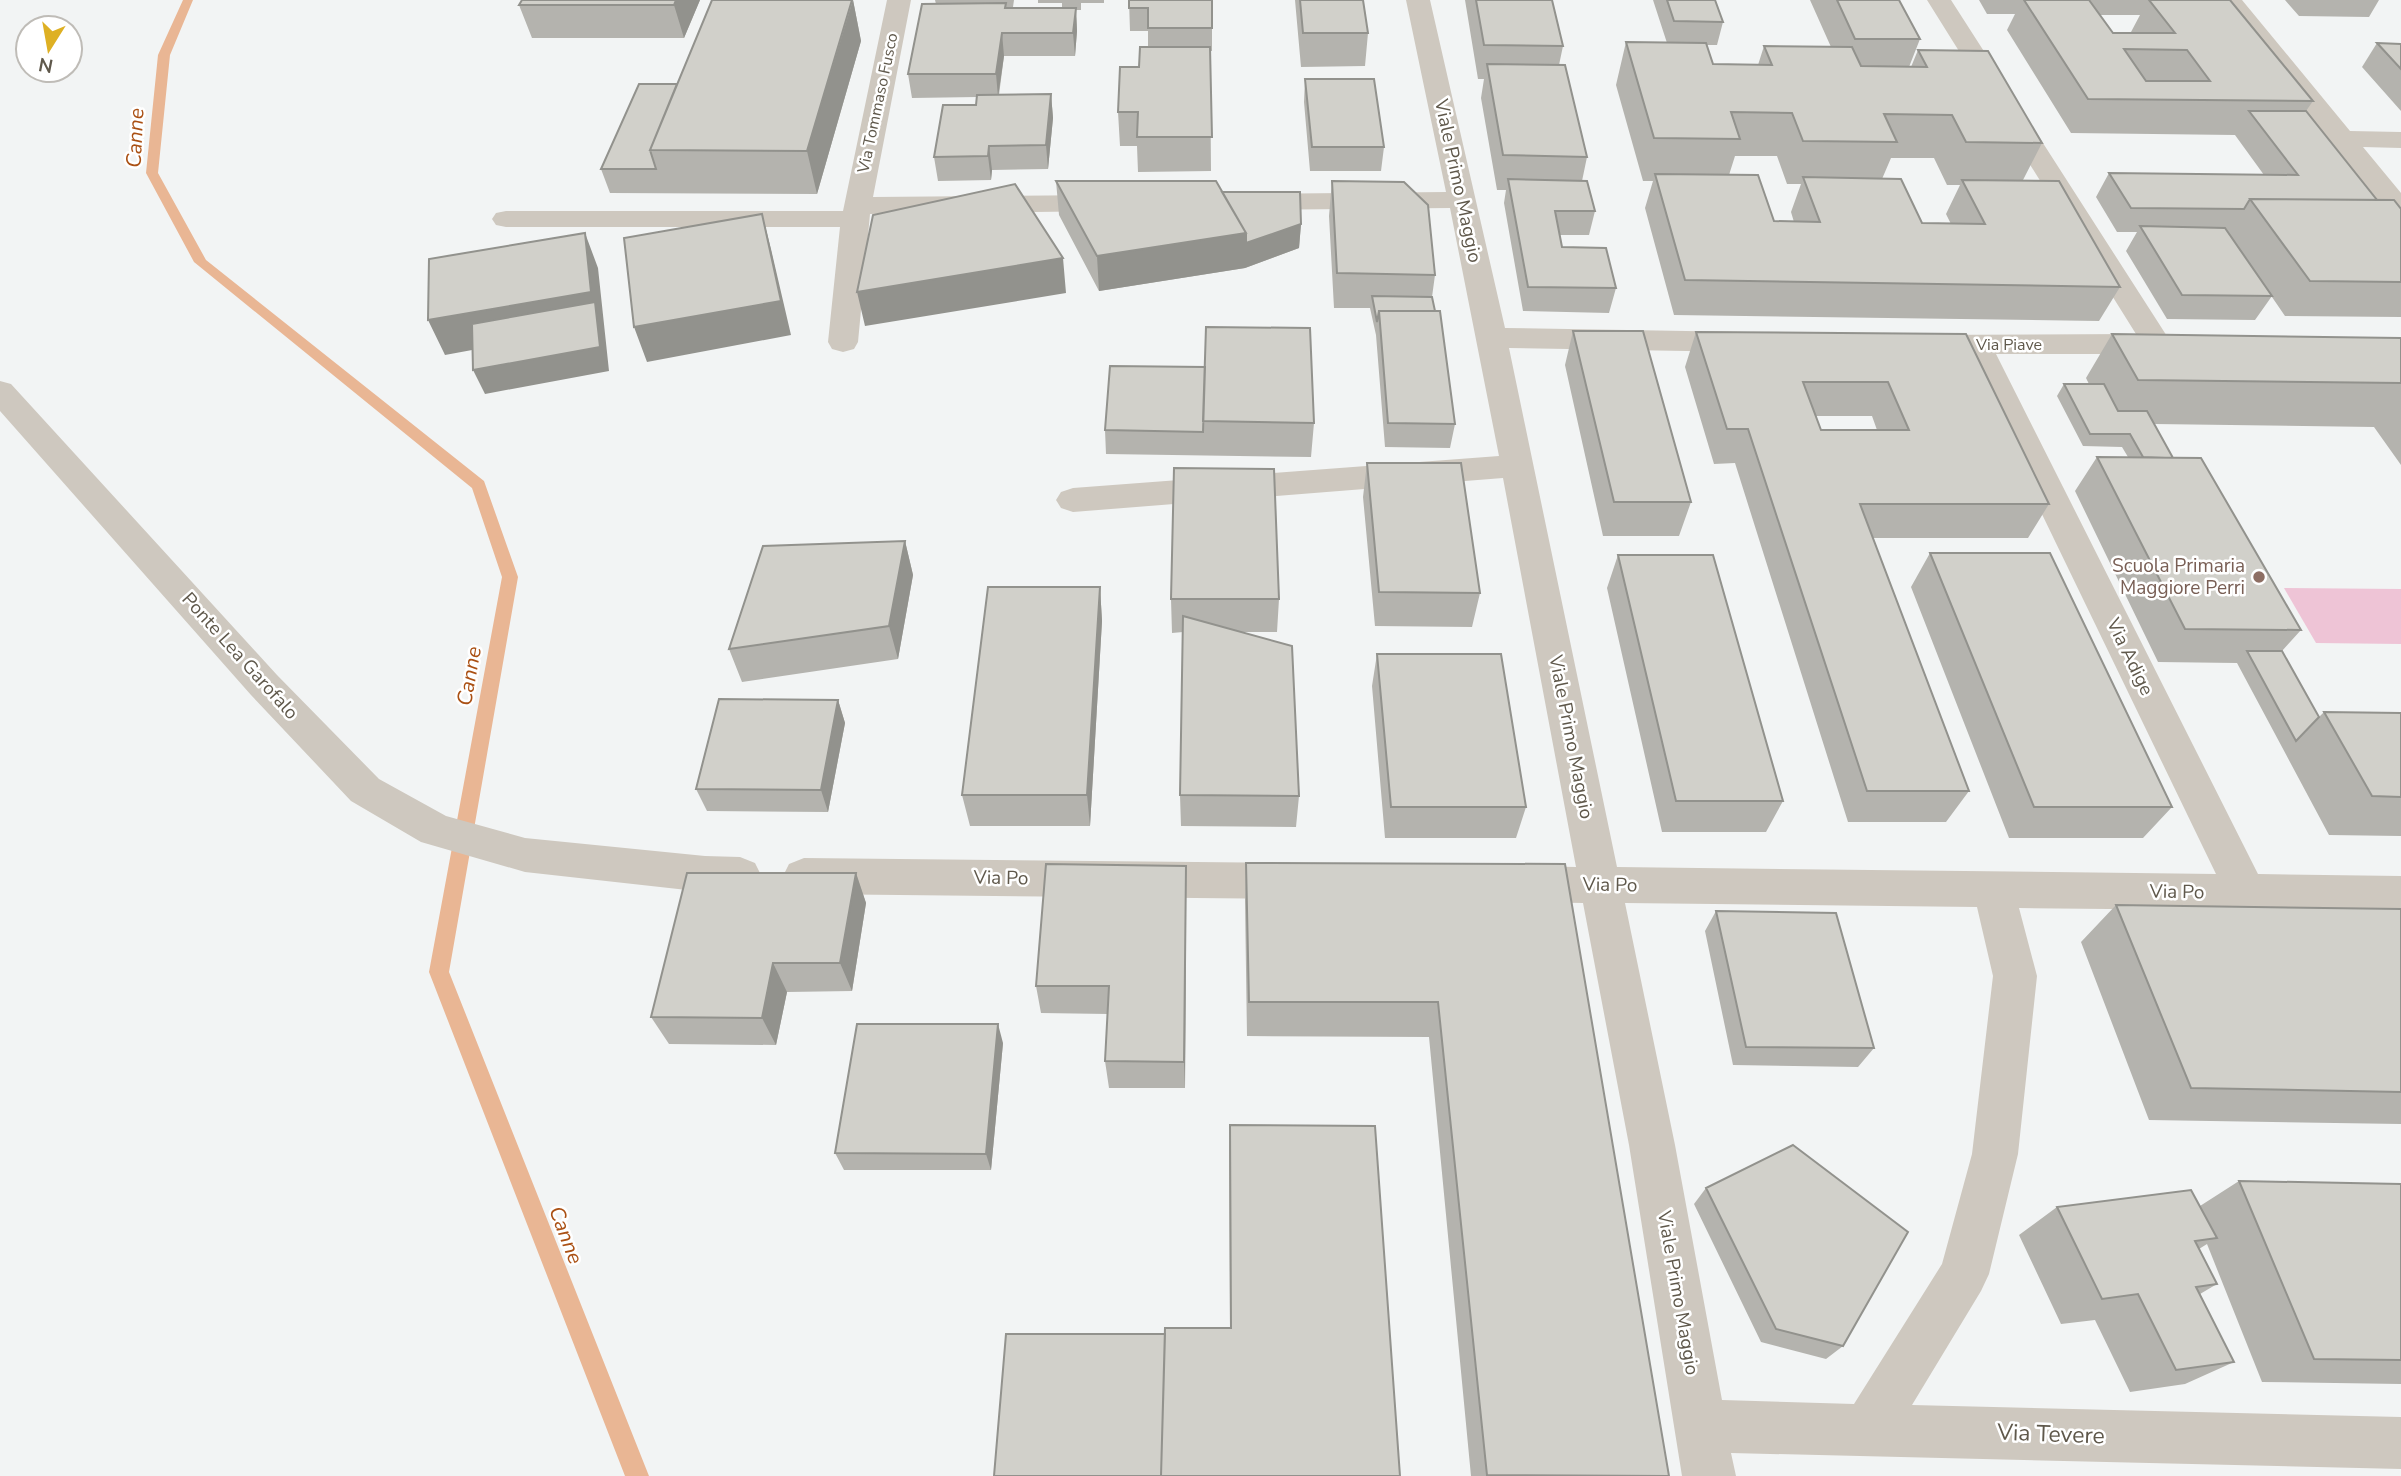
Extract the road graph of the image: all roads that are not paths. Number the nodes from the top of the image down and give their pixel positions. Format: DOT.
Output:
graph roads {
  1 [pos="899,0"];
  2 [pos="1418,0"];
  3 [pos="1939,0"];
  4 [pos="2229,0"];
  5 [pos="2343,139"];
  6 [pos="2401,140"];
  7 [pos="1462,200"];
  8 [pos="1215,202"];
  9 [pos="1132,203"];
  10 [pos="2401,211"];
  11 [pos="856,212"];
  12 [pos="506,219"];
  13 [pos="1492,338"];
  14 [pos="843,342"];
  15 [pos="1769,342"];
  16 [pos="1893,344"];
  17 [pos="1976,346"];
  18 [pos="3,394"];
  19 [pos="1517,466"];
  20 [pos="1073,500"];
  21 [pos="525,855"];
  22 [pos="1334,882"];
  23 [pos="1488,884"];
  24 [pos="1600,885"];
  25 [pos="1994,890"];
  26 [pos="2246,892"];
  27 [pos="2401,894"];
  28 [pos="1701,1426"];
  29 [pos="1867,1430"];
  30 [pos="2401,1443"];
  31 [pos="1709,1476"];
  1 -- 11 [label="street, Via Tommaso Fusco"];
  2 -- 7 [label="street, Viale Primo Maggio"];
  3 -- 17 [label="street, Via Piave"];
  4 -- 5 [label="street"];
  5 -- 6 [label="street"];
  5 -- 10 [label="street"];
  7 -- 8 [label="street"];
  7 -- 13 [label="street, Viale Primo Maggio"];
  9 -- 11 [label="street"];
  11 -- 12 [label="street"];
  11 -- 14 [label="street, Via Tommaso Fusco"];
  13 -- 15 [label="street"];
  13 -- 19 [label="street, Viale Primo Maggio"];
  16 -- 17 [label="street, Via Piave"];
  17 -- 26 [label="street, Via Adige"];
  18 -- 21 [label="street, Ponte Lea Garofalo"];
  19 -- 20 [label="street"];
  19 -- 24 [label="street, Viale Primo Maggio"];
  21 -- 22 [label="street, Via Po"];
  23 -- 24 [label="street, Via Po"];
  24 -- 25 [label="street, Via Po"];
  24 -- 28 [label="street, Viale Primo Maggio"];
  25 -- 26 [label="street, Via Po"];
  25 -- 29 [label="street"];
  26 -- 27 [label="street, Via Po"];
  28 -- 29 [label="street, Via Tevere"];
  28 -- 31 [label="street, Viale Primo Maggio"];
  29 -- 30 [label="street, Via Tevere"];
}
